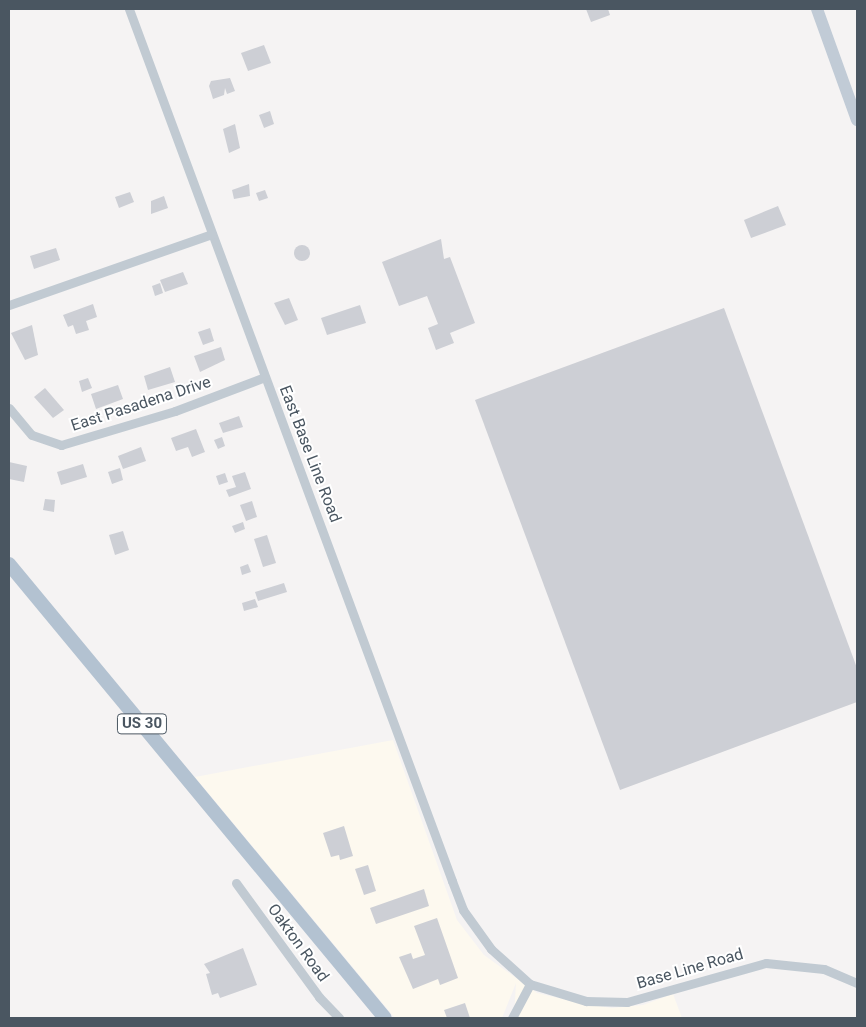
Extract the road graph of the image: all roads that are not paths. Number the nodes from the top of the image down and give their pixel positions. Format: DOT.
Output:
graph roads {
  1 [pos="129,9"];
  2 [pos="817,9"];
  3 [pos="857,120"];
  4 [pos="212,234"];
  5 [pos="9,306"];
  6 [pos="264,377"];
  7 [pos="9,408"];
  8 [pos="9,564"];
  9 [pos="236,883"];
  10 [pos="463,910"];
  11 [pos="857,983"];
  12 [pos="530,984"];
  13 [pos="339,1018"];
  14 [pos="385,1018"];
  15 [pos="512,1018"];
  1 -- 4 [label="street, East Base Line Road"];
  2 -- 3 [label="street"];
  4 -- 5 [label="street"];
  4 -- 6 [label="street, East Base Line Road"];
  6 -- 7 [label="street, East Pasadena Drive"];
  6 -- 10 [label="street, East Base Line Road"];
  8 -- 14 [label="main road, US 30"];
  9 -- 13 [label="street, Oakton Road"];
  10 -- 12 [label="street, Base Line Road"];
  11 -- 12 [label="street, Base Line Road"];
  12 -- 15 [label="street"];
}
